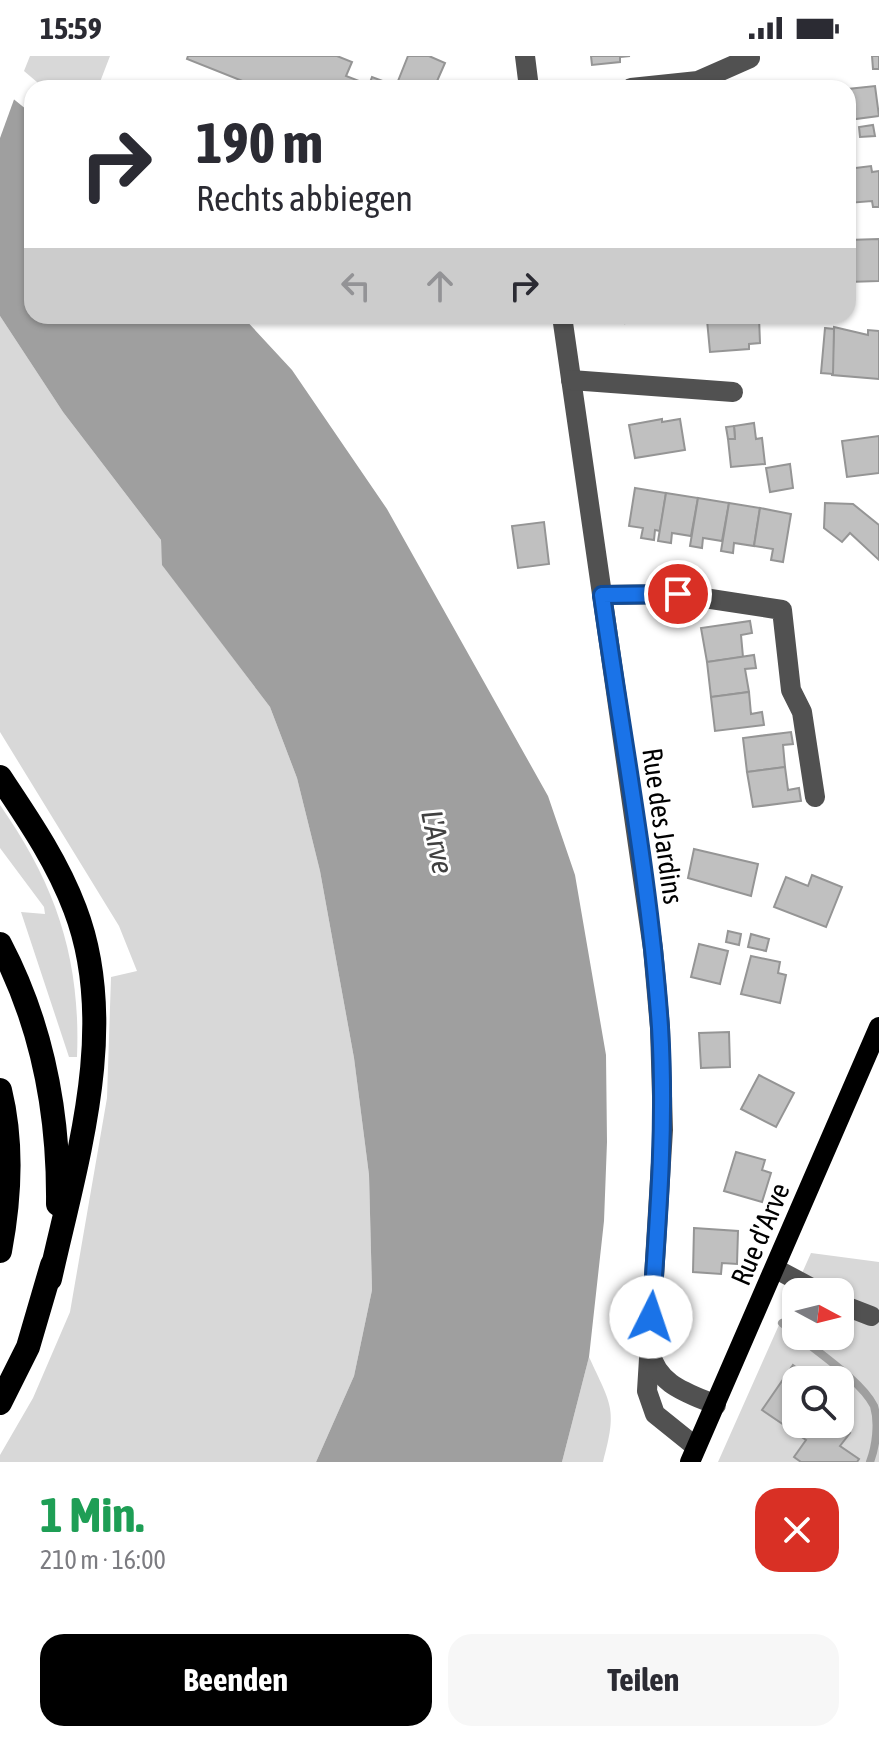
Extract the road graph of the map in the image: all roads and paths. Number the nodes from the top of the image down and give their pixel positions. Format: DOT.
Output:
graph roads {
  1 [pos="525,56"];
  2 [pos="750,58"];
  3 [pos="528,80"];
  4 [pos="700,80"];
  5 [pos="563,324"];
  6 [pos="571,380"];
  7 [pos="733,392"];
  8 [pos="602,595"];
  9 [pos="0,777"];
  10 [pos="815,797"];
  11 [pos="0,944"];
  12 [pos="879,1027"];
  13 [pos="0,1090"];
  14 [pos="0,1251"];
  15 [pos="776,1269"];
  16 [pos="793,1278"];
  17 [pos="50,1279"];
  18 [pos="854,1309"];
  19 [pos="871,1316"];
  20 [pos="649,1347"];
  21 [pos="0,1403"];
  22 [pos="716,1405"];
  23 [pos="693,1454"];
  1 -- 3 [label="street"];
  2 -- 4 [label="street"];
  5 -- 6 [label="street, Rue des Jardins"];
  6 -- 7 [label="street"];
  6 -- 8 [label="street, Rue des Jardins"];
  8 -- 10 [label="street"];
  8 -- 20 [label="street, Rue des Jardins"];
  9 -- 17 [label="highway"];
  11 -- 17 [label="highway"];
  12 -- 15 [label="main road, Rue d'Arve"];
  13 -- 14 [label="highway"];
  15 -- 16 [label="street"];
  15 -- 22 [label="main road, Rue d'Arve"];
  17 -- 21 [label="highway"];
  18 -- 19 [label="street"];
  20 -- 22 [label="street"];
  20 -- 23 [label="street, Rue des Jardins"];
  22 -- 23 [label="main road, Rue d'Arve"];
}
